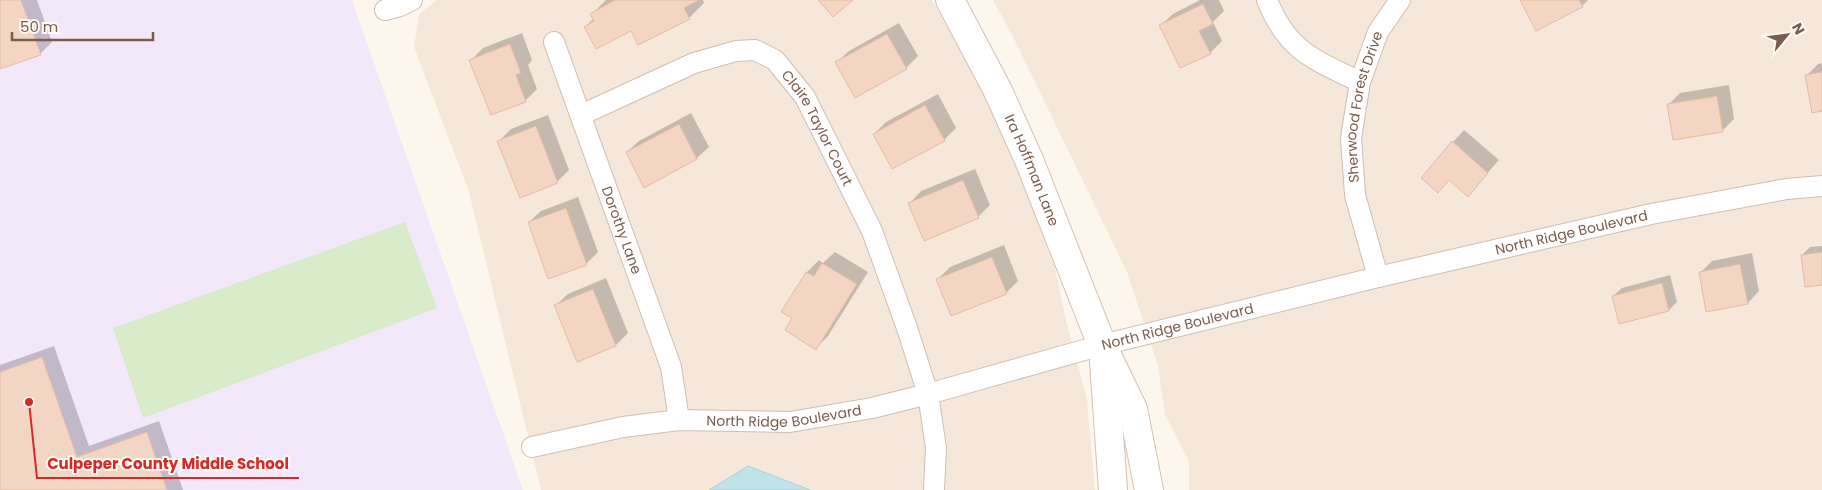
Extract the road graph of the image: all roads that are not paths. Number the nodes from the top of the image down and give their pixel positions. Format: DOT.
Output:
graph roads {
  1 [pos="412,0"];
  2 [pos="950,0"];
  3 [pos="1267,0"];
  4 [pos="1400,0"];
  5 [pos="385,10"];
  6 [pos="554,42"];
  7 [pos="1360,82"];
  8 [pos="581,115"];
  9 [pos="1822,186"];
  10 [pos="1378,277"];
  11 [pos="1102,345"];
  12 [pos="928,394"];
  13 [pos="679,420"];
  14 [pos="532,447"];
  15 [pos="934,490"];
  16 [pos="1113,490"];
  17 [pos="1149,490"];
  1 -- 5 [label="street"];
  2 -- 11 [label="main road, Ira Hoffman Lane"];
  3 -- 7 [label="street"];
  4 -- 7 [label="street, Sherwood Forest Drive"];
  6 -- 8 [label="street, Dorothy Lane"];
  7 -- 10 [label="street, Sherwood Forest Drive"];
  8 -- 12 [label="street, Claire Taylor Court"];
  8 -- 13 [label="street, Dorothy Lane"];
  9 -- 10 [label="street, North Ridge Boulevard"];
  10 -- 11 [label="street, North Ridge Boulevard"];
  11 -- 12 [label="street, North Ridge Boulevard"];
  11 -- 16 [label="main road, Ira Hoffman Lane"];
  11 -- 17 [label="main road, Ira Hoffman Lane"];
  12 -- 13 [label="street, North Ridge Boulevard"];
  12 -- 15 [label="street, Claire Taylor Court"];
  13 -- 14 [label="street, North Ridge Boulevard"];
}
